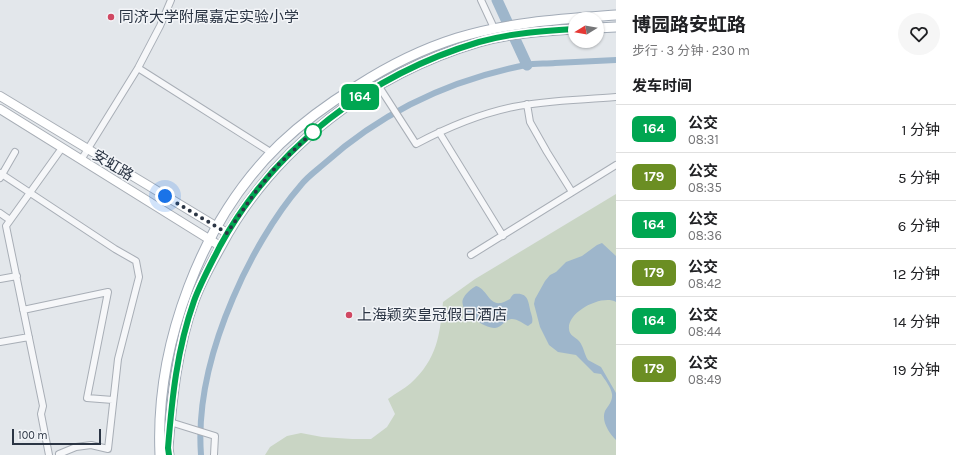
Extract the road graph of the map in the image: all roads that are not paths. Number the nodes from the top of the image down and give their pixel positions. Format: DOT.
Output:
graph roads {
  1 [pos="171,0"];
  2 [pos="481,0"];
  3 [pos="616,15"];
  4 [pos="616,27"];
  5 [pos="494,28"];
  6 [pos="604,28"];
  7 [pos="568,30"];
  8 [pos="138,68"];
  9 [pos="378,86"];
  10 [pos="0,96"];
  11 [pos="616,97"];
  12 [pos="527,104"];
  13 [pos="0,109"];
  14 [pos="439,132"];
  15 [pos="62,148"];
  16 [pos="87,149"];
  17 [pos="15,152"];
  18 [pos="272,153"];
  19 [pos="81,160"];
  20 [pos="616,165"];
  21 [pos="1,175"];
  22 [pos="572,192"];
  23 [pos="30,193"];
  24 [pos="0,213"];
  25 [pos="10,220"];
  26 [pos="216,227"];
  27 [pos="7,228"];
  28 [pos="0,231"];
  29 [pos="227,233"];
  30 [pos="503,236"];
  31 [pos="209,240"];
  32 [pos="220,246"];
  33 [pos="471,255"];
  34 [pos="17,276"];
  35 [pos="0,279"];
  36 [pos="23,310"];
  37 [pos="29,337"];
  38 [pos="0,342"];
  39 [pos="113,400"];
  40 [pos="170,422"];
  41 [pos="49,454"];
  42 [pos="60,454"];
  43 [pos="160,455"];
  44 [pos="169,455"];
  45 [pos="214,455"];
  1 -- 8 [label="street"];
  2 -- 5 [label="street"];
  3 -- 5 [label="main road"];
  4 -- 6 [label="main road"];
  5 -- 18 [label="main road"];
  7 -- 9 [label="main road"];
  8 -- 16 [label="street"];
  8 -- 18 [label="street"];
  9 -- 14 [label="street"];
  9 -- 29 [label="main road"];
  10 -- 16 [label="main road, 安虹路"];
  11 -- 12 [label="street"];
  12 -- 14 [label="street"];
  12 -- 22 [label="street"];
  13 -- 15 [label="main road, 安虹路"];
  14 -- 30 [label="street"];
  15 -- 19 [label="main road, 安虹路"];
  15 -- 23 [label="street"];
  16 -- 19 [label="street"];
  16 -- 26 [label="main road, 安虹路"];
  17 -- 21 [label="street"];
  18 -- 26 [label="main road"];
  19 -- 31 [label="main road, 安虹路"];
  20 -- 22 [label="street"];
  21 -- 23 [label="street"];
  22 -- 30 [label="street"];
  23 -- 25 [label="street"];
  23 -- 39 [label="street"];
  24 -- 25 [label="street"];
  25 -- 27 [label="street"];
  26 -- 29 [label="main road, 安虹路"];
  26 -- 31 [label="main road"];
  27 -- 28 [label="street"];
  27 -- 34 [label="street"];
  29 -- 32 [label="main road"];
  30 -- 33 [label="street"];
  31 -- 32 [label="main road, 安虹路"];
  31 -- 43 [label="main road"];
  32 -- 40 [label="main road"];
  34 -- 35 [label="street"];
  34 -- 36 [label="street"];
  36 -- 37 [label="street"];
  36 -- 39 [label="street"];
  37 -- 38 [label="street"];
  37 -- 41 [label="street"];
  39 -- 42 [label="street"];
  40 -- 44 [label="main road"];
  40 -- 45 [label="street"];
  41 -- 42 [label="street"];
}
